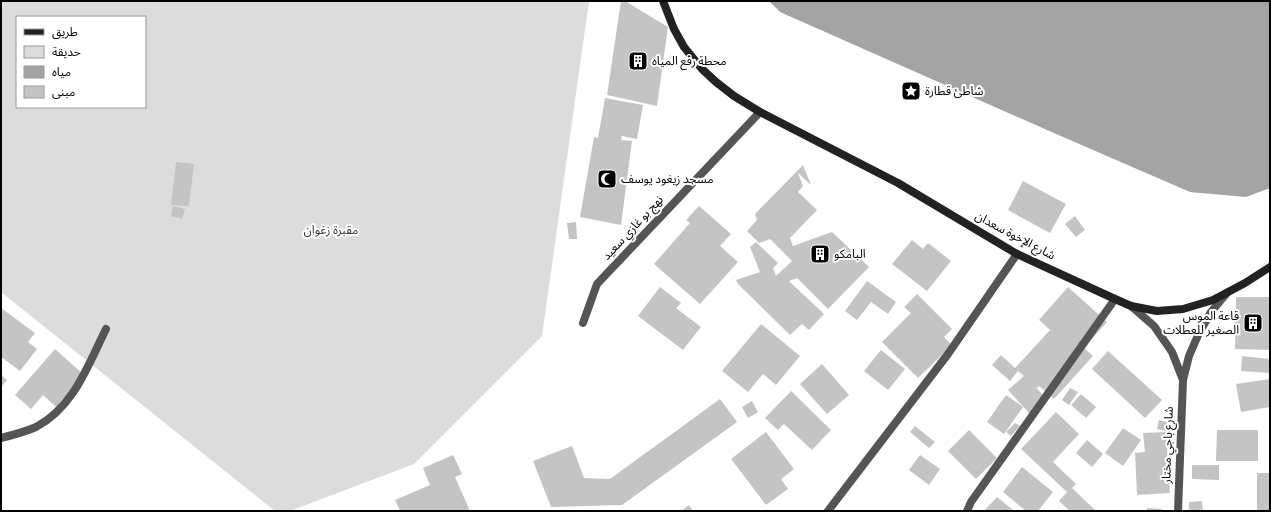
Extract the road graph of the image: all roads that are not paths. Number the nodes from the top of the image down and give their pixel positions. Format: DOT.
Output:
graph roads {
  1 [pos="663,1"];
  2 [pos="760,112"];
  3 [pos="1017,254"];
  4 [pos="1270,267"];
  5 [pos="1227,293"];
  6 [pos="1115,299"];
  7 [pos="1132,306"];
  8 [pos="583,323"];
  9 [pos="106,330"];
  10 [pos="1183,380"];
  11 [pos="1,438"];
  12 [pos="828,511"];
  13 [pos="967,511"];
  14 [pos="1178,511"];
  1 -- 2 [label="street"];
  2 -- 3 [label="street, شارع الإخوة سعدان"];
  2 -- 8 [label="street, نهج بو غازي سعيد"];
  3 -- 6 [label="street, شارع الإخوة سعدان"];
  3 -- 12 [label="street"];
  4 -- 5 [label="street, شارع الإخوة سعدان"];
  5 -- 7 [label="street, شارع الإخوة سعدان"];
  5 -- 10 [label="street, شارع باجي مختار"];
  6 -- 7 [label="street, شارع الإخوة سعدان"];
  6 -- 13 [label="street"];
  7 -- 10 [label="street, شارع باجي مختار"];
  9 -- 11 [label="street"];
  10 -- 14 [label="street, شارع باجي مختار"];
}
